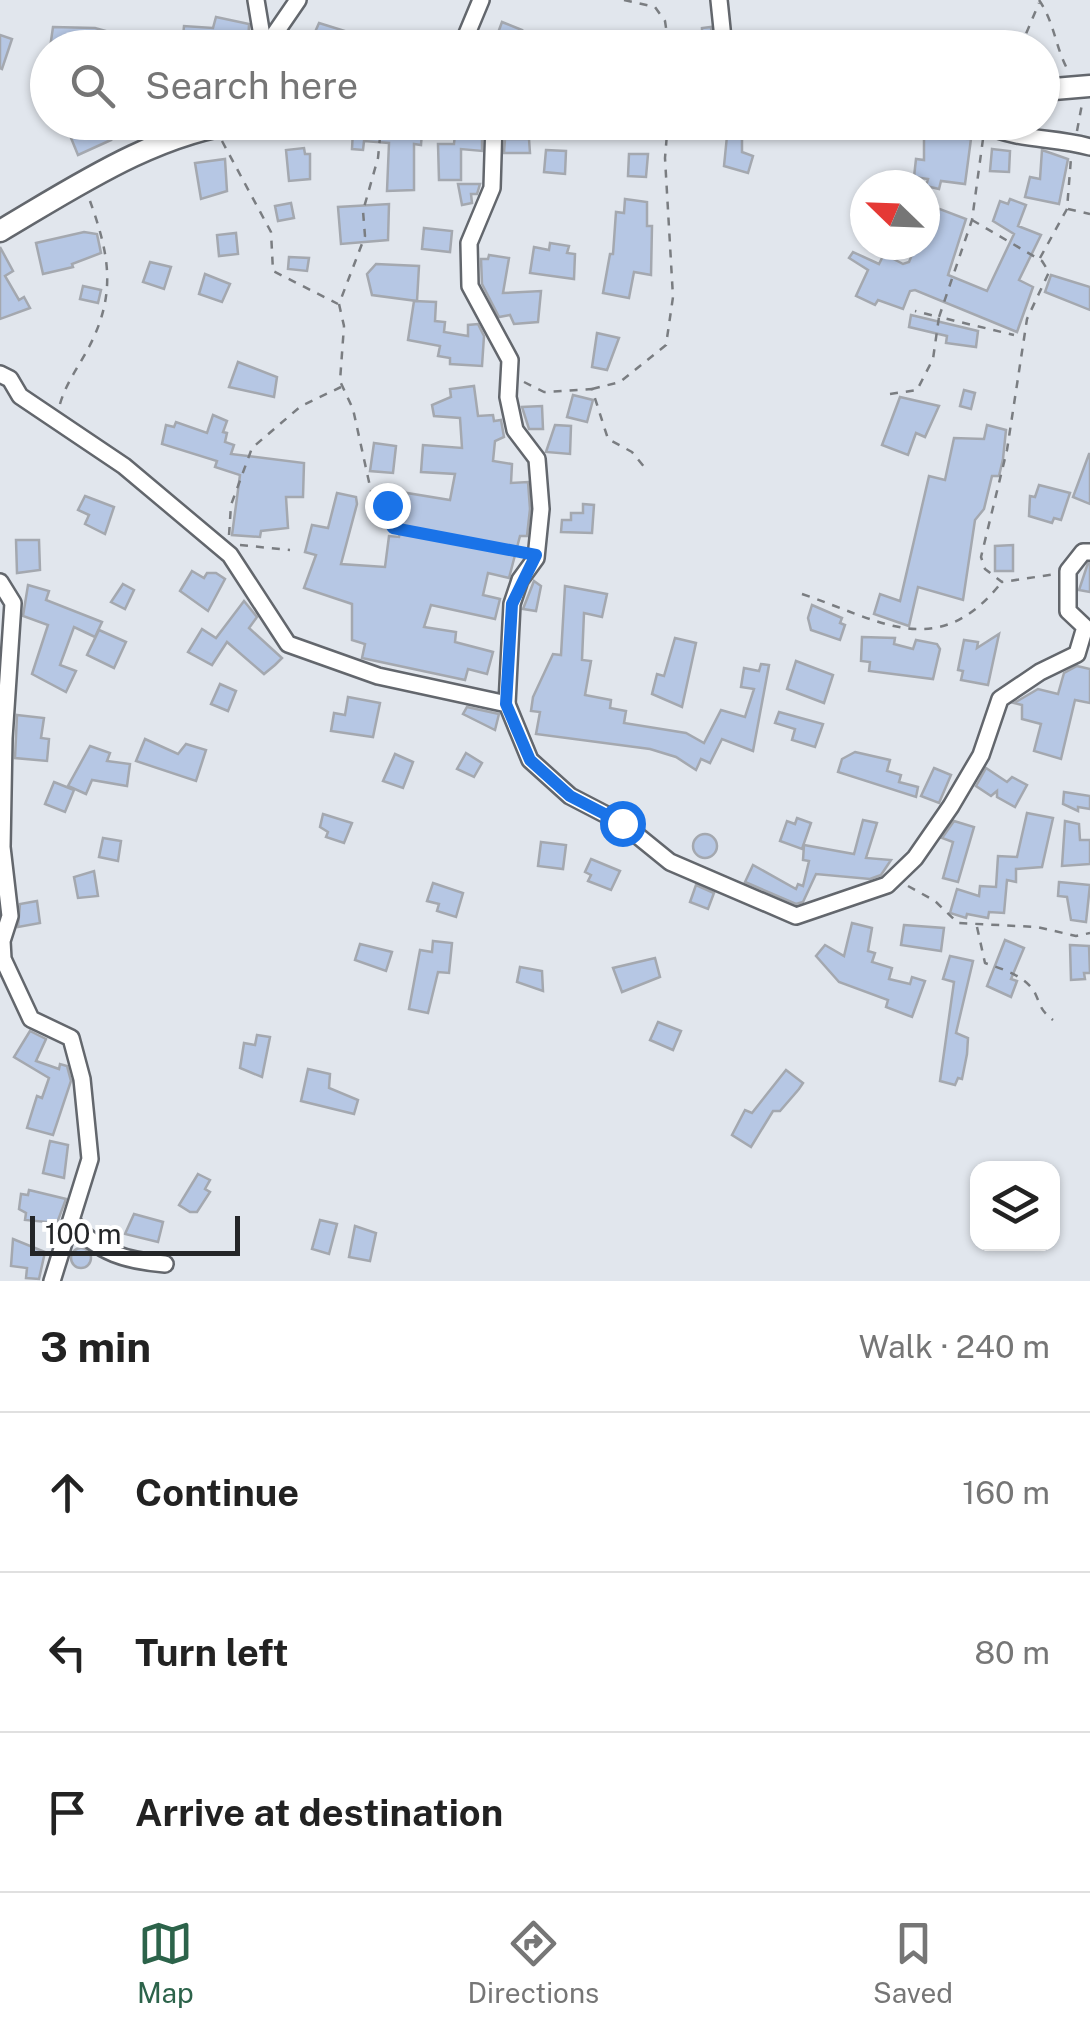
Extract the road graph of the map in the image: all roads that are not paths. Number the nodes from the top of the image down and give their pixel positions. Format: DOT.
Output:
graph roads {
  1 [pos="256,0"];
  2 [pos="298,0"];
  3 [pos="481,0"];
  4 [pos="719,0"];
  5 [pos="261,30"];
  6 [pos="277,30"];
  7 [pos="468,30"];
  8 [pos="722,30"];
  9 [pos="178,140"];
  10 [pos="493,140"];
  11 [pos="1030,140"];
  12 [pos="1090,147"];
  13 [pos="0,231"];
  14 [pos="0,374"];
  15 [pos="1090,552"];
  16 [pos="0,582"];
  17 [pos="506,704"];
  18 [pos="1,848"];
  19 [pos="73,1223"];
  20 [pos="164,1264"];
  21 [pos="52,1281"];
  1 -- 5 [label="street"];
  2 -- 6 [label="street"];
  3 -- 7 [label="street"];
  4 -- 8 [label="street"];
  9 -- 13 [label="main road"];
  10 -- 17 [label="street"];
  11 -- 12 [label="street"];
  14 -- 17 [label="street"];
  15 -- 17 [label="street"];
  16 -- 18 [label="street"];
  18 -- 19 [label="street"];
  19 -- 20 [label="street"];
  19 -- 21 [label="street"];
}
